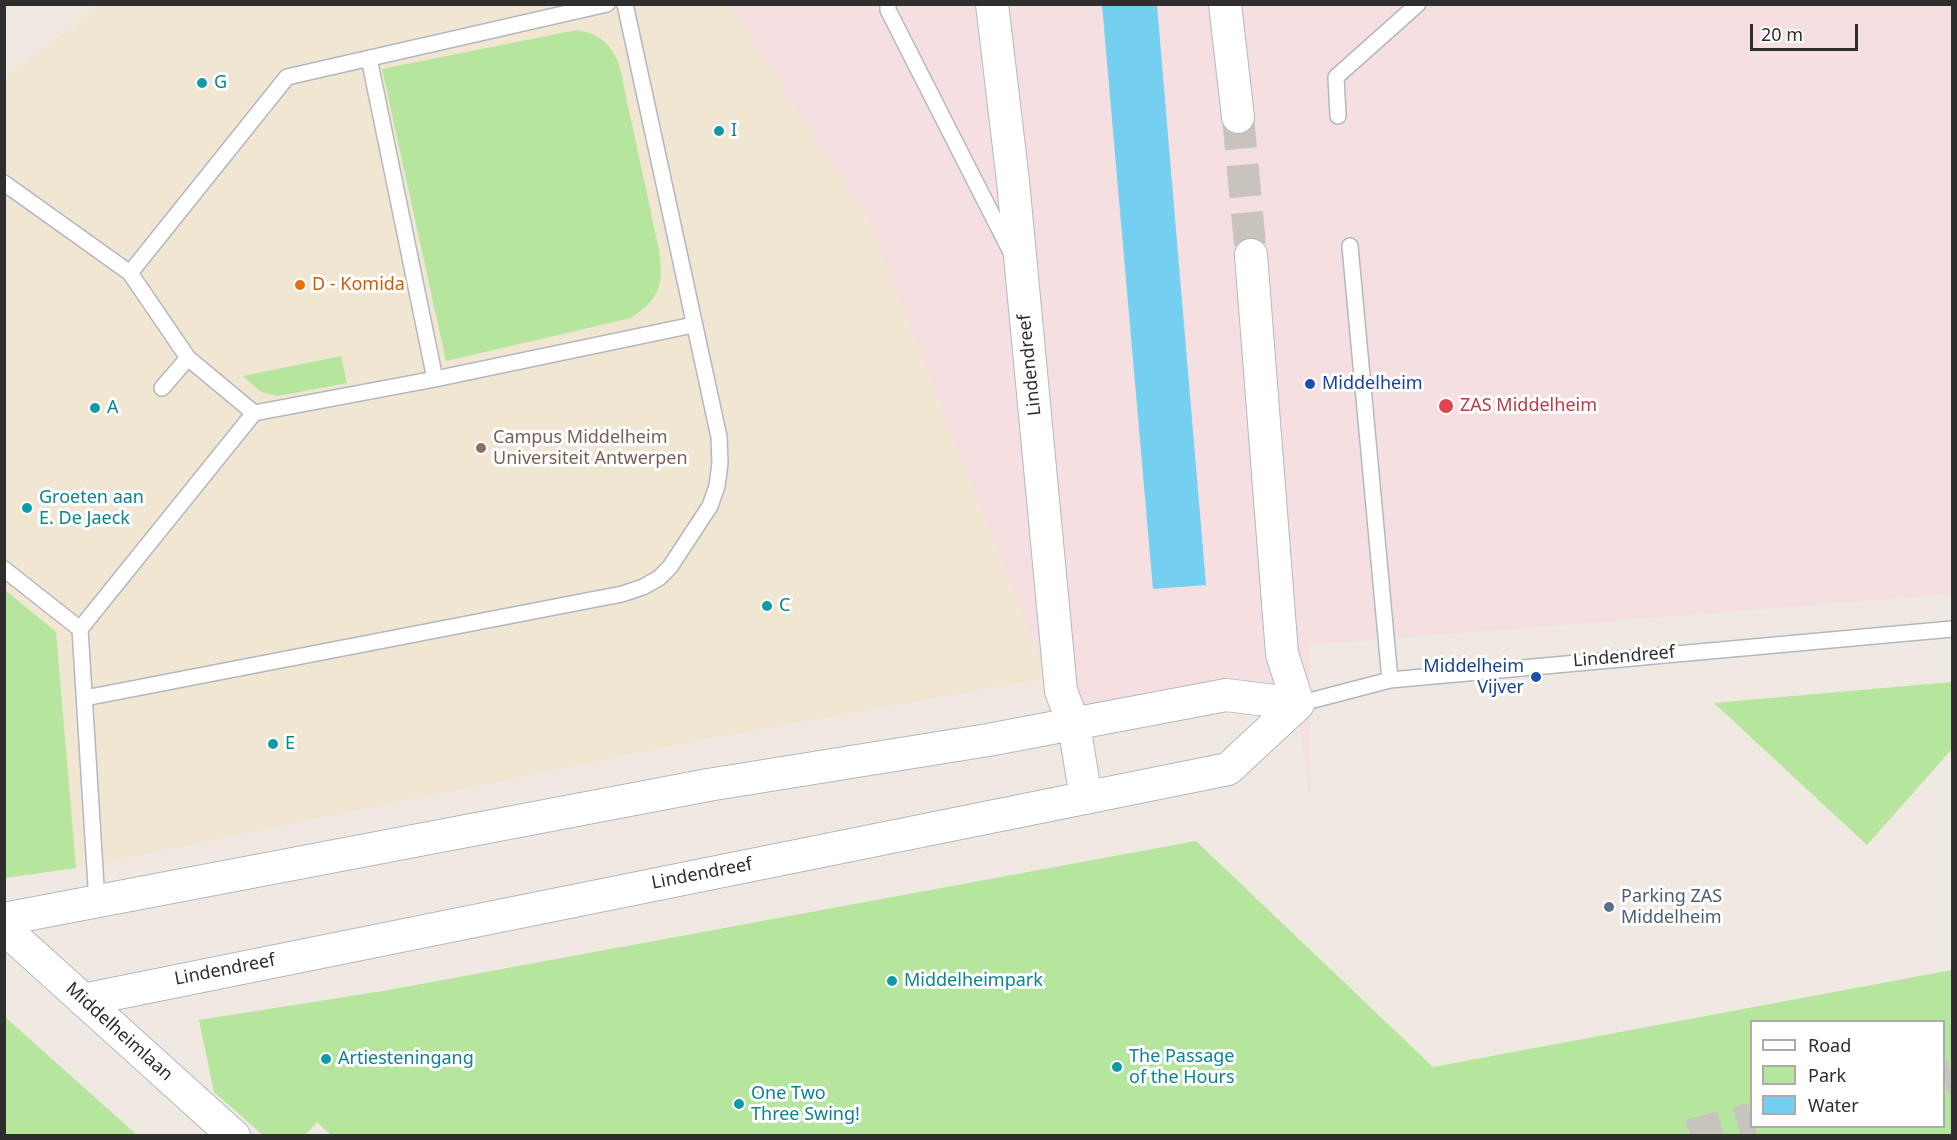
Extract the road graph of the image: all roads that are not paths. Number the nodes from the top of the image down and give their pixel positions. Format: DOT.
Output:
graph roads {
  1 [pos="607,4"];
  2 [pos="625,4"];
  3 [pos="888,4"];
  4 [pos="992,4"];
  5 [pos="1225,4"];
  6 [pos="1418,4"];
  7 [pos="369,58"];
  8 [pos="1338,116"];
  9 [pos="1238,117"];
  10 [pos="4,183"];
  11 [pos="1350,246"];
  12 [pos="1251,255"];
  13 [pos="1021,272"];
  14 [pos="130,273"];
  15 [pos="693,325"];
  16 [pos="188,358"];
  17 [pos="435,379"];
  18 [pos="162,388"];
  19 [pos="254,413"];
  20 [pos="4,569"];
  21 [pos="80,629"];
  22 [pos="1953,629"];
  23 [pos="1390,680"];
  24 [pos="85,698"];
  25 [pos="1298,704"];
  26 [pos="1074,725"];
  27 [pos="1086,798"];
  28 [pos="97,902"];
  29 [pos="4,919"];
  30 [pos="4,928"];
  31 [pos="83,1000"];
  32 [pos="234,1136"];
  1 -- 7 [label="lane"];
  2 -- 15 [label="lane"];
  3 -- 13 [label="lane"];
  4 -- 13 [label="street, Lindendreef"];
  5 -- 9 [label="street"];
  6 -- 8 [label="lane"];
  7 -- 14 [label="lane"];
  7 -- 17 [label="lane"];
  10 -- 14 [label="lane"];
  11 -- 23 [label="lane"];
  12 -- 25 [label="street"];
  13 -- 26 [label="street, Lindendreef"];
  14 -- 16 [label="lane"];
  15 -- 17 [label="lane"];
  15 -- 24 [label="lane"];
  16 -- 18 [label="lane"];
  16 -- 19 [label="lane"];
  17 -- 19 [label="lane"];
  19 -- 21 [label="lane"];
  20 -- 21 [label="lane"];
  21 -- 24 [label="lane"];
  22 -- 23 [label="lane, Lindendreef"];
  23 -- 25 [label="lane, Lindendreef"];
  24 -- 28 [label="lane"];
  25 -- 26 [label="street, Lindendreef"];
  25 -- 27 [label="street, Lindendreef"];
  26 -- 27 [label="street"];
  26 -- 28 [label="street, Lindendreef"];
  27 -- 31 [label="street, Lindendreef"];
  28 -- 29 [label="street, Lindendreef"];
  30 -- 31 [label="street, Middelheimlaan"];
  31 -- 32 [label="street, Middelheimlaan"];
}
